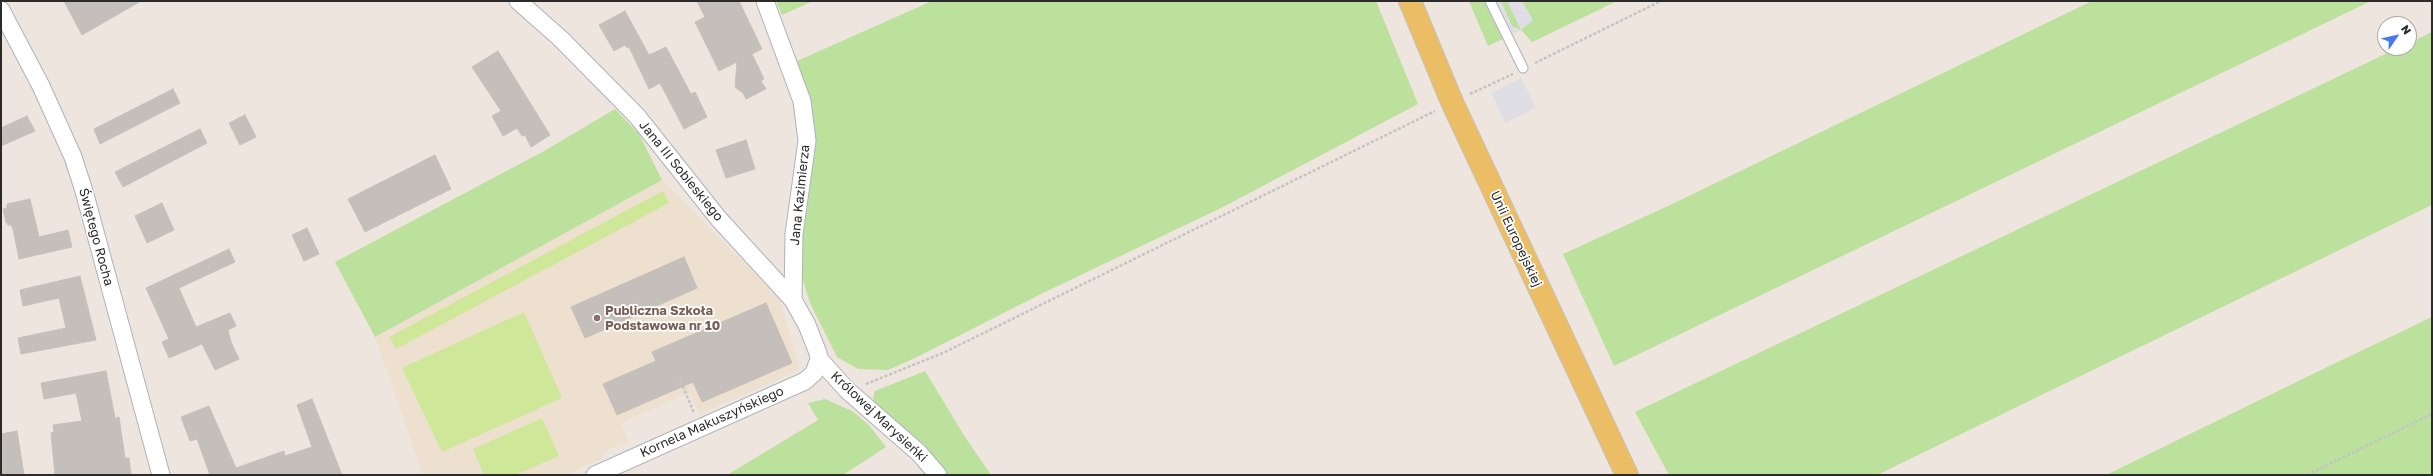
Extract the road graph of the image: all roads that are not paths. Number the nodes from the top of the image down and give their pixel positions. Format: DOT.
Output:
graph roads {
  1 [pos="518,1"];
  2 [pos="765,1"];
  3 [pos="1410,1"];
  4 [pos="1490,1"];
  5 [pos="1,10"];
  6 [pos="1523,68"];
  7 [pos="793,300"];
  8 [pos="819,359"];
  9 [pos="161,475"];
  10 [pos="595,475"];
  11 [pos="938,475"];
  12 [pos="1627,475"];
  1 -- 7 [label="street, Jana III Sobieskiego"];
  2 -- 7 [label="street, Jana Kazimierza"];
  3 -- 12 [label="main road, Unii Europejskiej"];
  4 -- 6 [label="lane"];
  5 -- 9 [label="street, Świętego Rocha"];
  7 -- 8 [label="street, Jana III Sobieskiego"];
  8 -- 10 [label="street, Kornela Makuszyńskiego"];
  8 -- 11 [label="street, Królowej Marysieńki"];
}
